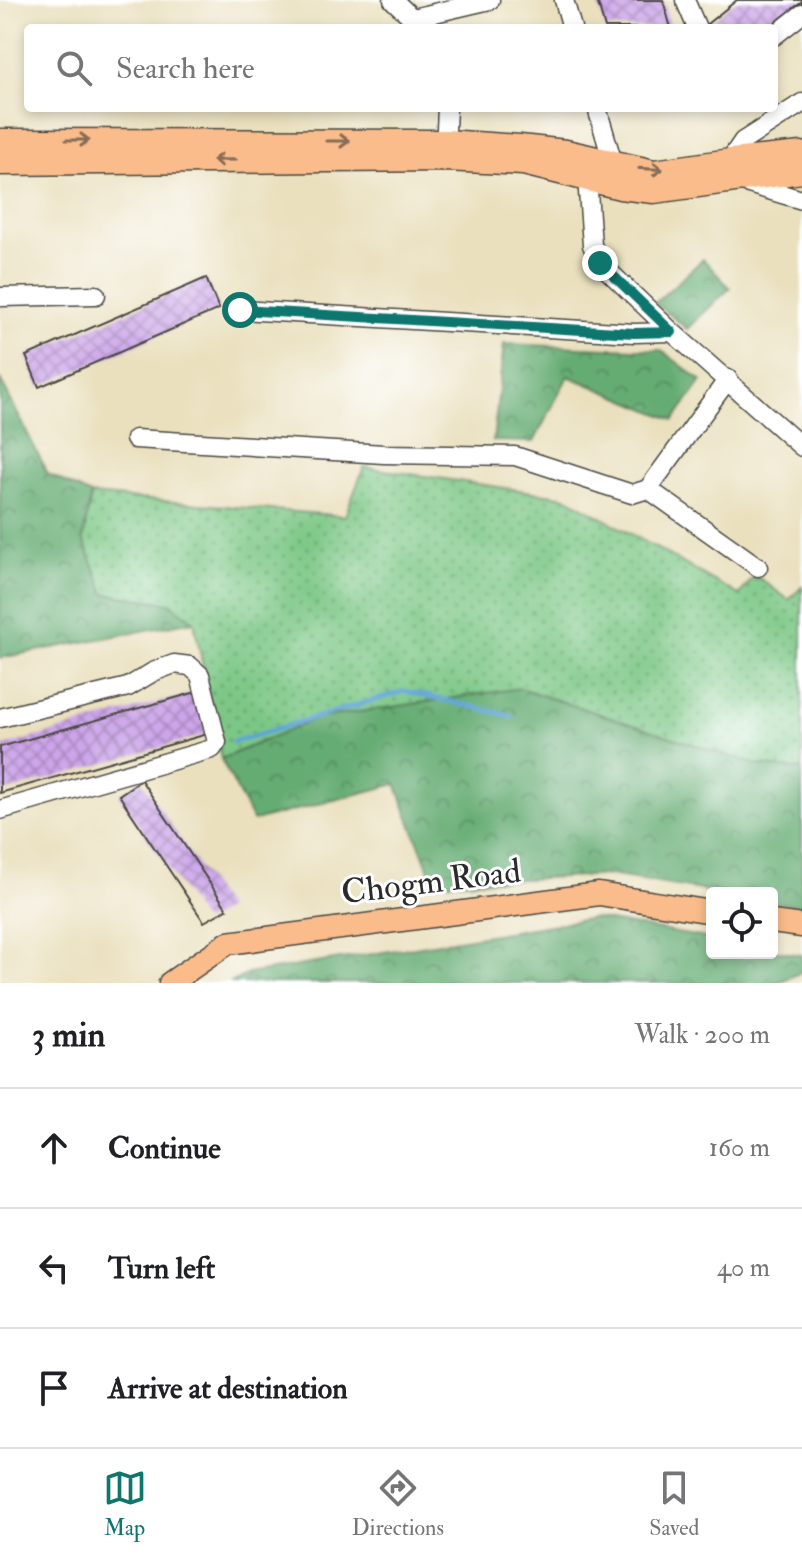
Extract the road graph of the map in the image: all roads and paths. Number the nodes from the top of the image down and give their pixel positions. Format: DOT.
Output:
graph roads {
  1 [pos="393,0"];
  2 [pos="490,0"];
  3 [pos="564,0"];
  4 [pos="687,1"];
  5 [pos="802,14"];
  6 [pos="418,23"];
  7 [pos="571,24"];
  8 [pos="696,24"];
  9 [pos="778,33"];
  10 [pos="802,103"];
  11 [pos="447,112"];
  12 [pos="598,112"];
  13 [pos="0,140"];
  14 [pos="445,150"];
  15 [pos="802,153"];
  16 [pos="0,162"];
  17 [pos="731,169"];
  18 [pos="802,170"];
  19 [pos="617,174"];
  20 [pos="587,178"];
  21 [pos="802,200"];
  22 [pos="96,295"];
  23 [pos="0,297"];
  24 [pos="240,310"];
  25 [pos="672,332"];
  26 [pos="728,379"];
  27 [pos="135,439"];
  28 [pos="802,447"];
  29 [pos="648,489"];
  30 [pos="758,567"];
  31 [pos="0,718"];
  32 [pos="0,810"];
  33 [pos="706,911"];
  34 [pos="778,923"];
  35 [pos="802,926"];
  36 [pos="170,983"];
  1 -- 6 [label="street"];
  2 -- 6 [label="street"];
  3 -- 7 [label="street"];
  4 -- 8 [label="street"];
  5 -- 9 [label="street"];
  10 -- 17 [label="street"];
  11 -- 14 [label="street"];
  12 -- 19 [label="street"];
  13 -- 14 [label="main road, one-way"];
  14 -- 16 [label="highway, one-way"];
  14 -- 19 [label="main road"];
  14 -- 20 [label="highway"];
  15 -- 17 [label="main road"];
  17 -- 18 [label="highway"];
  17 -- 19 [label="highway"];
  17 -- 21 [label="street"];
  19 -- 20 [label="highway"];
  20 -- 25 [label="street"];
  22 -- 23 [label="street"];
  24 -- 25 [label="street"];
  25 -- 26 [label="street"];
  26 -- 28 [label="street"];
  26 -- 29 [label="street"];
  27 -- 29 [label="street"];
  29 -- 30 [label="street"];
  31 -- 32 [label="street"];
  33 -- 36 [label="main road, Chogm Road"];
  34 -- 35 [label="main road"];
}
